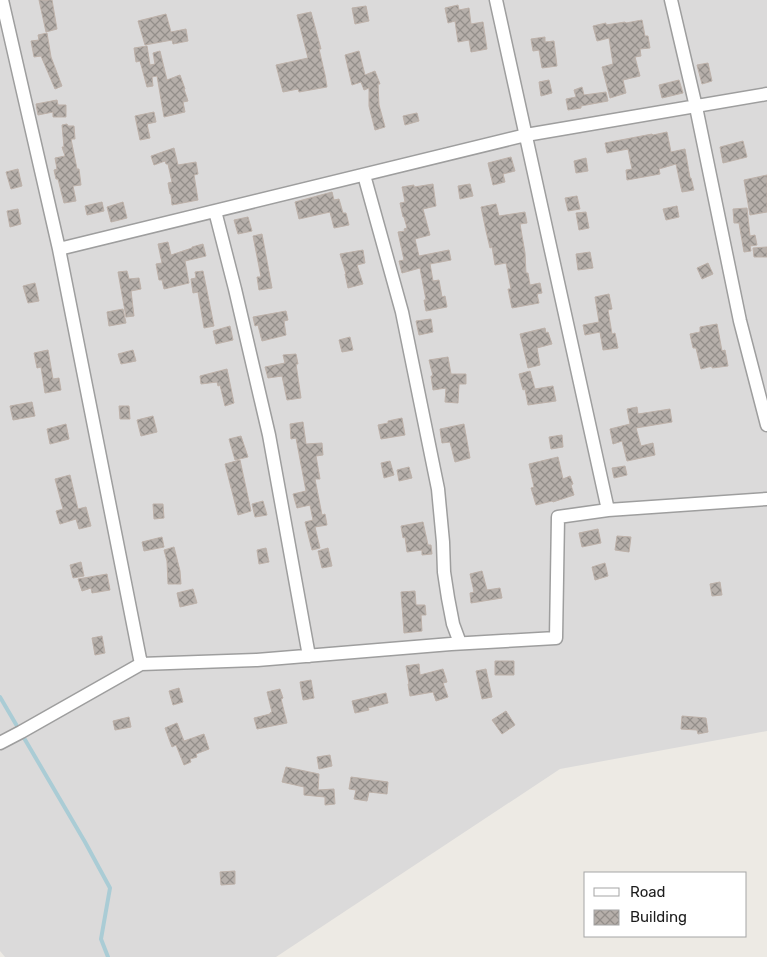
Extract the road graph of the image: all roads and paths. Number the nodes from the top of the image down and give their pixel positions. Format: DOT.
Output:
graph roads {
  1 [pos="2,0"];
  2 [pos="496,0"];
  3 [pos="671,0"];
  4 [pos="767,94"];
  5 [pos="696,107"];
  6 [pos="526,135"];
  7 [pos="364,175"];
  8 [pos="215,211"];
  9 [pos="59,249"];
  10 [pos="767,425"];
  11 [pos="767,500"];
  12 [pos="608,510"];
  13 [pos="460,644"];
  14 [pos="309,656"];
  15 [pos="141,664"];
  16 [pos="0,743"];
  1 -- 9 [label="street"];
  2 -- 6 [label="street"];
  3 -- 5 [label="street"];
  4 -- 5 [label="street"];
  5 -- 6 [label="street"];
  5 -- 10 [label="street"];
  6 -- 7 [label="street"];
  6 -- 12 [label="street"];
  7 -- 8 [label="street"];
  7 -- 13 [label="street"];
  8 -- 9 [label="street"];
  8 -- 14 [label="street"];
  9 -- 15 [label="street"];
  11 -- 12 [label="street"];
  12 -- 13 [label="street"];
  13 -- 14 [label="street"];
  14 -- 15 [label="street"];
  15 -- 16 [label="street"];
}
